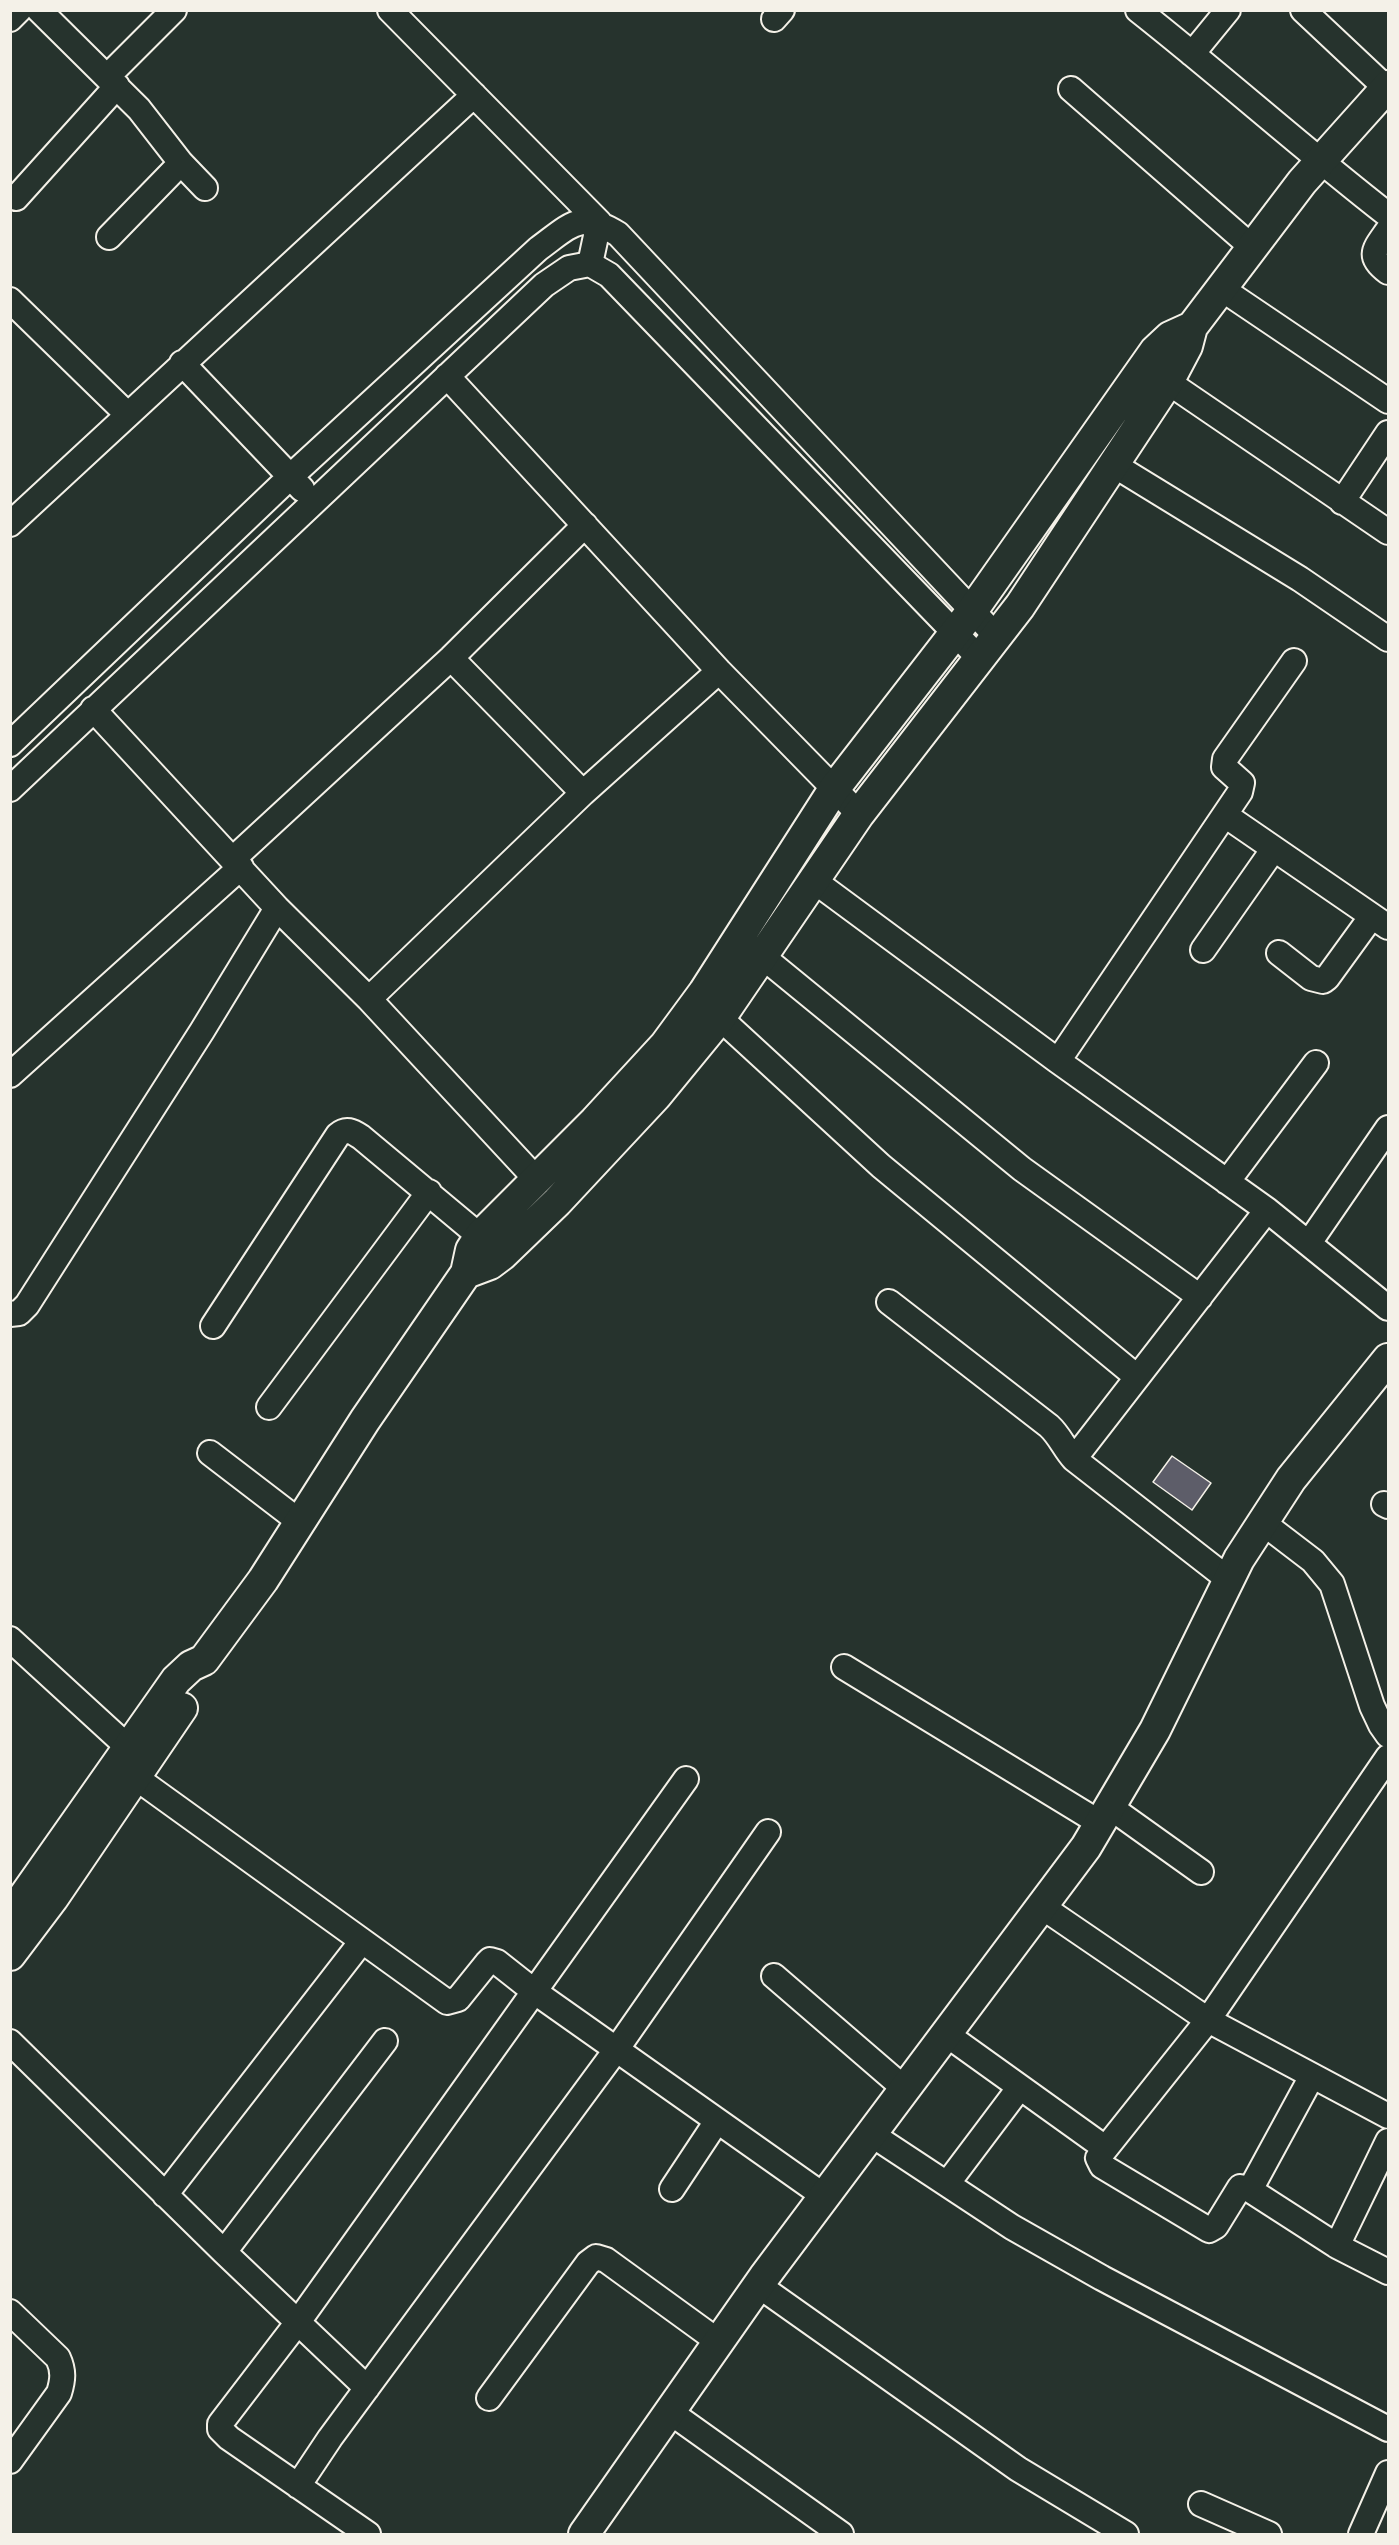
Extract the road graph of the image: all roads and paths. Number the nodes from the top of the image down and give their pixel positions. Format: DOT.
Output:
graph roads {
  1 [pos="19,10"];
  2 [pos="39,10"];
  3 [pos="174,10"];
  4 [pos="390,10"];
  5 [pos="1138,10"];
  6 [pos="1228,10"];
  7 [pos="1303,10"];
  8 [pos="10,19"];
  9 [pos="1192,54"];
  10 [pos="113,81"];
  11 [pos="1388,87"];
  12 [pos="1071,89"];
  13 [pos="474,95"];
  14 [pos="1320,162"];
  15 [pos="181,163"];
  16 [pos="205,188"];
  17 [pos="16,198"];
  18 [pos="1389,215"];
  19 [pos="599,222"];
  20 [pos="1389,230"];
  21 [pos="109,237"];
  22 [pos="1253,248"];
  23 [pos="590,264"];
  24 [pos="1389,272"];
  25 [pos="1222,289"];
  26 [pos="10,300"];
  27 [pos="1192,327"];
  28 [pos="182,363"];
  29 [pos="447,376"];
  30 [pos="1168,382"];
  31 [pos="1389,401"];
  32 [pos="127,414"];
  33 [pos="1389,433"];
  34 [pos="1114,465"];
  35 [pos="290,477"];
  36 [pos="314,502"];
  37 [pos="1342,502"];
  38 [pos="11,521"];
  39 [pos="585,525"];
  40 [pos="1389,532"];
  41 [pos="963,622"];
  42 [pos="1389,639"];
  43 [pos="989,648"];
  44 [pos="451,658"];
  45 [pos="1294,661"];
  46 [pos="719,671"];
  47 [pos="93,709"];
  48 [pos="10,744"];
  49 [pos="10,789"];
  50 [pos="834,789"];
  51 [pos="583,793"];
  52 [pos="859,814"];
  53 [pos="1225,815"];
  54 [pos="1273,850"];
  55 [pos="237,863"];
  56 [pos="813,880"];
  57 [pos="277,908"];
  58 [pos="1380,922"];
  59 [pos="1203,950"];
  60 [pos="1279,953"];
  61 [pos="763,957"];
  62 [pos="369,999"];
  63 [pos="720,1018"];
  64 [pos="1058,1061"];
  65 [pos="1316,1063"];
  66 [pos="10,1075"];
  67 [pos="646,1087"];
  68 [pos="1389,1128"];
  69 [pos="605,1130"];
  70 [pos="537,1180"];
  71 [pos="1227,1182"];
  72 [pos="429,1192"];
  73 [pos="1267,1210"];
  74 [pos="480,1236"];
  75 [pos="1308,1243"];
  76 [pos="502,1255"];
  77 [pos="466,1273"];
  78 [pos="1200,1297"];
  79 [pos="890,1302"];
  80 [pos="1389,1308"];
  81 [pos="10,1314"];
  82 [pos="213,1326"];
  83 [pos="1389,1359"];
  84 [pos="1137,1377"];
  85 [pos="269,1407"];
  86 [pos="210,1453"];
  87 [pos="1074,1459"];
  88 [pos="300,1522"];
  89 [pos="1262,1522"];
  90 [pos="1228,1579"];
  91 [pos="10,1639"];
  92 [pos="204,1660"];
  93 [pos="844,1667"];
  94 [pos="1389,1735"];
  95 [pos="129,1748"];
  96 [pos="1389,1757"];
  97 [pos="135,1777"];
  98 [pos="686,1779"];
  99 [pos="1105,1815"];
  100 [pos="768,1832"];
  101 [pos="1200,1872"];
  102 [pos="1041,1906"];
  103 [pos="10,1916"];
  104 [pos="362,1941"];
  105 [pos="13,1947"];
  106 [pos="774,1976"];
  107 [pos="535,1992"];
  108 [pos="1208,2020"];
  109 [pos="946,2034"];
  110 [pos="386,2041"];
  111 [pos="10,2042"];
  112 [pos="616,2050"];
  113 [pos="1312,2076"];
  114 [pos="1020,2088"];
  115 [pos="905,2089"];
  116 [pos="1389,2116"];
  117 [pos="717,2121"];
  118 [pos="871,2134"];
  119 [pos="1389,2141"];
  120 [pos="1105,2148"];
  121 [pos="947,2184"];
  122 [pos="672,2189"];
  123 [pos="1250,2190"];
  124 [pos="165,2194"];
  125 [pos="824,2196"];
  126 [pos="1337,2246"];
  127 [pos="224,2252"];
  128 [pos="1389,2272"];
  129 [pos="758,2285"];
  130 [pos="10,2312"];
  131 [pos="298,2322"];
  132 [pos="719,2342"];
  133 [pos="367,2388"];
  134 [pos="489,2398"];
  135 [pos="670,2412"];
  136 [pos="1389,2429"];
  137 [pos="10,2461"];
  138 [pos="1389,2473"];
  139 [pos="298,2486"];
  140 [pos="1201,2504"];
  141 [pos="368,2535"];
  142 [pos="584,2535"];
  143 [pos="841,2535"];
  144 [pos="1126,2535"];
  145 [pos="1269,2535"];
  146 [pos="1361,2535"];
  1 -- 8 [label="street"];
  2 -- 10 [label="street"];
  3 -- 10 [label="street"];
  4 -- 13 [label="street"];
  5 -- 9 [label="street"];
  6 -- 9 [label="street"];
  7 -- 11 [label="street"];
  9 -- 14 [label="street"];
  10 -- 15 [label="street"];
  10 -- 17 [label="street"];
  11 -- 14 [label="street"];
  12 -- 22 [label="street"];
  13 -- 19 [label="street"];
  13 -- 28 [label="street"];
  14 -- 18 [label="street"];
  14 -- 22 [label="street"];
  15 -- 16 [label="street"];
  15 -- 21 [label="street"];
  19 -- 23 [label="street"];
  19 -- 35 [label="street"];
  19 -- 41 [label="street"];
  20 -- 24 [label="street"];
  22 -- 25 [label="street"];
  23 -- 29 [label="street"];
  23 -- 41 [label="street"];
  25 -- 27 [label="street"];
  25 -- 31 [label="street"];
  26 -- 32 [label="street"];
  27 -- 30 [label="street"];
  27 -- 41 [label="street"];
  28 -- 32 [label="street"];
  28 -- 35 [label="street"];
  29 -- 36 [label="street"];
  29 -- 39 [label="street"];
  30 -- 34 [label="street"];
  30 -- 37 [label="street"];
  32 -- 38 [label="street"];
  33 -- 37 [label="street"];
  34 -- 42 [label="street"];
  34 -- 43 [label="street"];
  35 -- 36 [label="street"];
  35 -- 48 [label="street"];
  36 -- 47 [label="street"];
  37 -- 40 [label="street"];
  39 -- 44 [label="street"];
  39 -- 46 [label="street"];
  41 -- 43 [label="street"];
  41 -- 50 [label="street"];
  43 -- 52 [label="street"];
  44 -- 51 [label="street"];
  44 -- 55 [label="street"];
  45 -- 53 [label="street"];
  46 -- 50 [label="street"];
  46 -- 51 [label="street"];
  47 -- 49 [label="street"];
  47 -- 55 [label="street"];
  50 -- 52 [label="street"];
  50 -- 67 [label="street"];
  51 -- 62 [label="street"];
  52 -- 56 [label="street"];
  53 -- 54 [label="street"];
  53 -- 64 [label="street"];
  54 -- 58 [label="street"];
  54 -- 59 [label="street"];
  55 -- 57 [label="street"];
  55 -- 66 [label="street"];
  56 -- 61 [label="street"];
  56 -- 64 [label="street"];
  57 -- 62 [label="street"];
  57 -- 81 [label="street"];
  58 -- 60 [label="street"];
  61 -- 63 [label="street"];
  61 -- 78 [label="street"];
  62 -- 70 [label="street"];
  63 -- 67 [label="street"];
  63 -- 84 [label="street"];
  64 -- 71 [label="street"];
  65 -- 71 [label="street"];
  67 -- 69 [label="street"];
  68 -- 75 [label="street"];
  69 -- 70 [label="street"];
  69 -- 76 [label="street"];
  70 -- 74 [label="street"];
  71 -- 73 [label="street"];
  72 -- 74 [label="street"];
  72 -- 82 [label="street"];
  72 -- 85 [label="street"];
  73 -- 75 [label="street"];
  73 -- 78 [label="street"];
  74 -- 76 [label="street"];
  74 -- 77 [label="street"];
  75 -- 80 [label="street"];
  76 -- 77 [label="street"];
  77 -- 88 [label="street"];
  78 -- 84 [label="street"];
  79 -- 87 [label="street"];
  83 -- 89 [label="street"];
  84 -- 87 [label="street"];
  86 -- 88 [label="street"];
  87 -- 90 [label="street"];
  88 -- 92 [label="street"];
  89 -- 90 [label="street"];
  89 -- 94 [label="street"];
  90 -- 99 [label="street"];
  91 -- 95 [label="street"];
  92 -- 95 [label="street"];
  92 -- 97 [label="street"];
  93 -- 99 [label="street"];
  95 -- 103 [label="street"];
  96 -- 108 [label="street"];
  97 -- 104 [label="street"];
  97 -- 105 [label="street"];
  98 -- 107 [label="street"];
  99 -- 101 [label="street"];
  99 -- 102 [label="street"];
  100 -- 112 [label="street"];
  102 -- 108 [label="street"];
  102 -- 109 [label="street"];
  104 -- 107 [label="street"];
  104 -- 124 [label="street"];
  106 -- 115 [label="street"];
  107 -- 112 [label="street"];
  107 -- 131 [label="street"];
  108 -- 113 [label="street"];
  108 -- 120 [label="street"];
  109 -- 114 [label="street"];
  109 -- 115 [label="street"];
  110 -- 127 [label="street"];
  111 -- 124 [label="street"];
  112 -- 117 [label="street"];
  112 -- 133 [label="street"];
  113 -- 116 [label="street"];
  113 -- 123 [label="street"];
  114 -- 120 [label="street"];
  114 -- 121 [label="street"];
  115 -- 118 [label="street"];
  117 -- 122 [label="street"];
  117 -- 125 [label="street"];
  118 -- 121 [label="street"];
  118 -- 125 [label="street"];
  119 -- 126 [label="street"];
  120 -- 123 [label="street"];
  121 -- 136 [label="street"];
  123 -- 126 [label="street"];
  124 -- 127 [label="street"];
  125 -- 129 [label="street"];
  126 -- 128 [label="street"];
  127 -- 131 [label="street"];
  129 -- 132 [label="street"];
  129 -- 144 [label="street"];
  130 -- 137 [label="street"];
  131 -- 133 [label="street"];
  131 -- 139 [label="street"];
  132 -- 134 [label="street"];
  132 -- 135 [label="street"];
  133 -- 139 [label="street"];
  135 -- 142 [label="street"];
  135 -- 143 [label="street"];
  138 -- 146 [label="street"];
  139 -- 141 [label="street"];
  140 -- 145 [label="street"];
}
